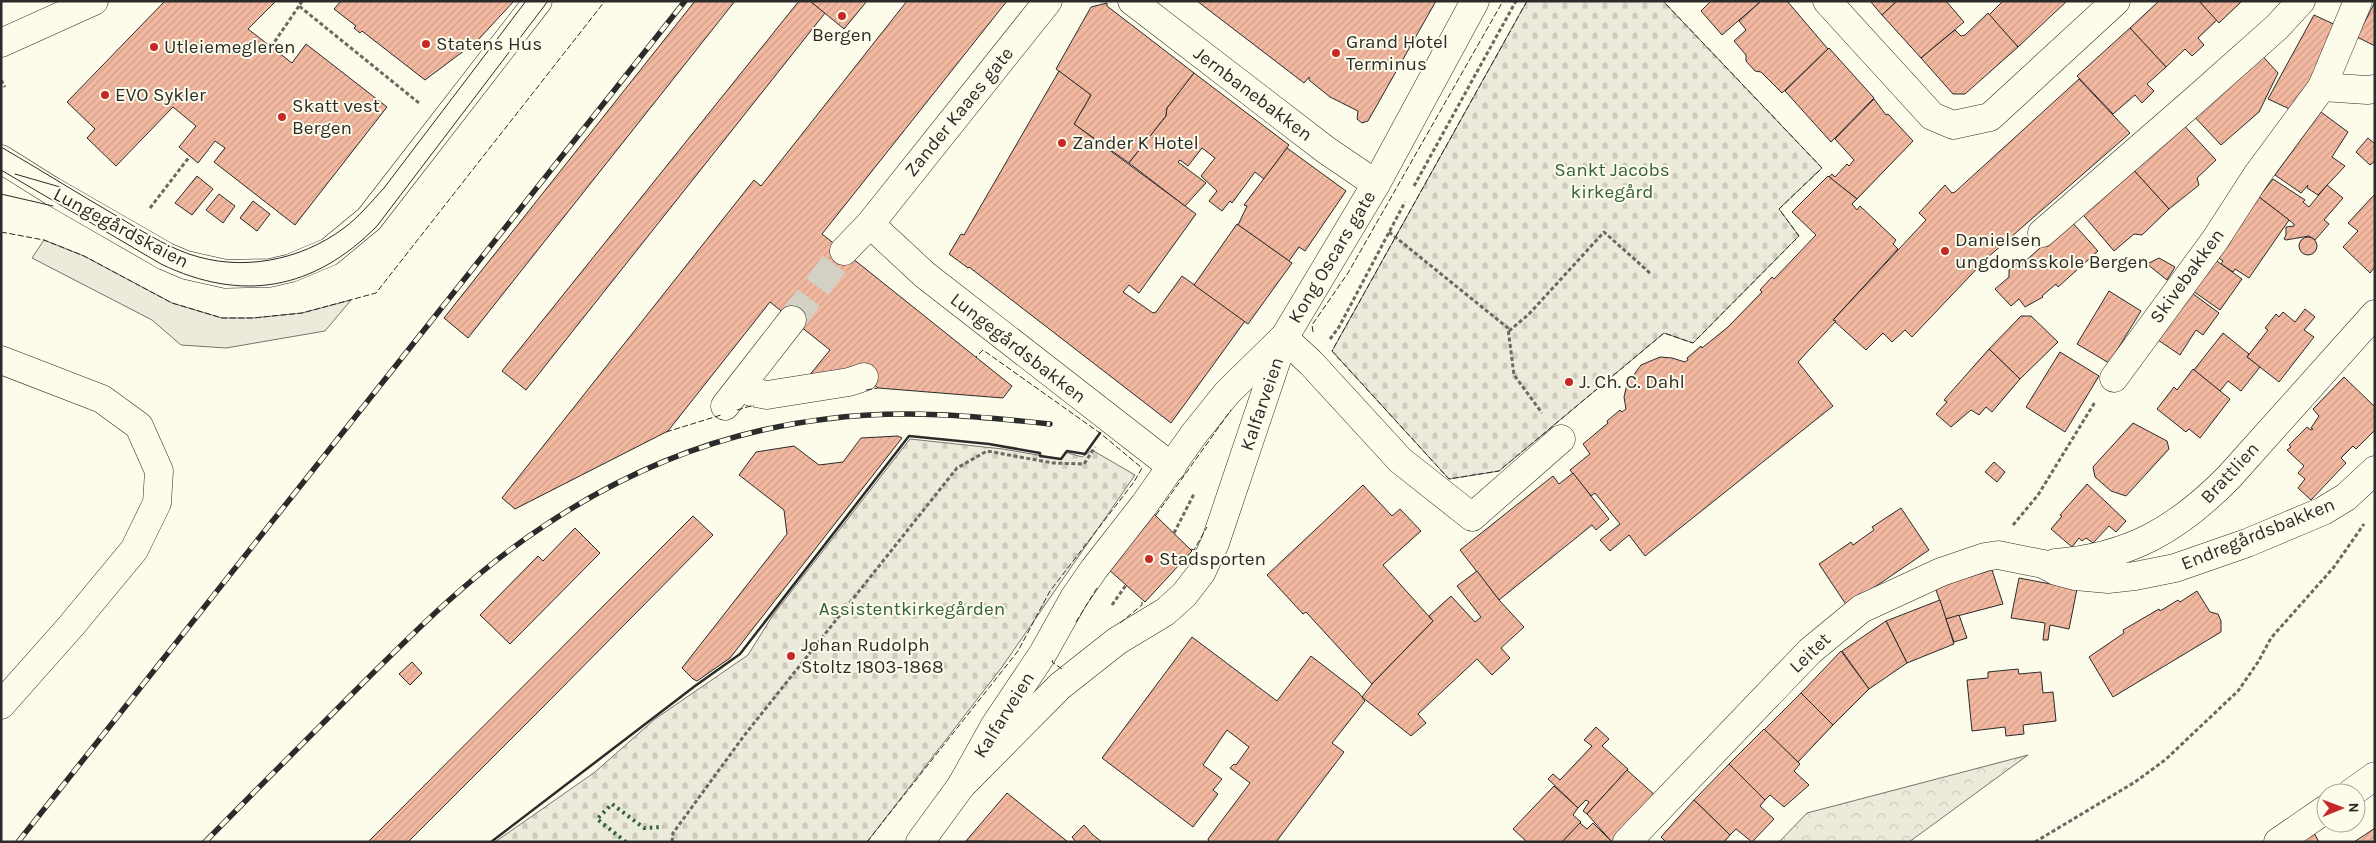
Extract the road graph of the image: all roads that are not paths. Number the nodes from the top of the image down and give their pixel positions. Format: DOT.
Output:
graph roads {
  1 [pos="94,1"];
  2 [pos="538,1"];
  3 [pos="1048,1"];
  4 [pos="1132,1"];
  5 [pos="1475,1"];
  6 [pos="1827,1"];
  7 [pos="2116,1"];
  8 [pos="2301,1"];
  9 [pos="2358,1"];
  10 [pos="1,43"];
  11 [pos="2322,87"];
  12 [pos="2375,89"];
  13 [pos="1,159"];
  14 [pos="1376,184"];
  15 [pos="870,224"];
  16 [pos="2042,233"];
  17 [pos="844,251"];
  18 [pos="2375,314"];
  19 [pos="792,320"];
  20 [pos="1284,338"];
  21 [pos="1,360"];
  22 [pos="864,377"];
  23 [pos="2114,378"];
  24 [pos="1561,440"];
  25 [pos="1172,467"];
  26 [pos="2375,470"];
  27 [pos="2044,564"];
  28 [pos="1,705"];
  29 [pos="961,786"];
  30 [pos="2316,816"];
  31 [pos="920,842"];
  32 [pos="1627,842"];
  33 [pos="2278,842"];
  1 -- 10 [label="street"];
  2 -- 13 [label="street, Lungegårdskaien"];
  3 -- 15 [label="street, Zander Kaaes gate"];
  4 -- 14 [label="street, Jernbanebakken"];
  5 -- 14 [label="street, Kong Oscars gate"];
  6 -- 7 [label="street"];
  8 -- 16 [label="street"];
  9 -- 11 [label="street, Skivebakken"];
  11 -- 12 [label="street"];
  11 -- 23 [label="street, Skivebakken"];
  14 -- 20 [label="street, Kong Oscars gate"];
  15 -- 17 [label="street, Zander Kaaes gate"];
  15 -- 25 [label="street, Lungegårdsbakken"];
  18 -- 27 [label="street, Brattlien"];
  19 -- 22 [label="street"];
  20 -- 24 [label="street, Kong Oscars gate"];
  20 -- 25 [label="street, Kalfarveien"];
  20 -- 29 [label="street, Kalfarveien"];
  21 -- 28 [label="street"];
  25 -- 29 [label="street, Kalfarveien"];
  26 -- 27 [label="street, Endregårdsbakken"];
  27 -- 32 [label="street, Leitet"];
  29 -- 31 [label="street, Kalfarveien"];
  30 -- 33 [label="street"];
}
